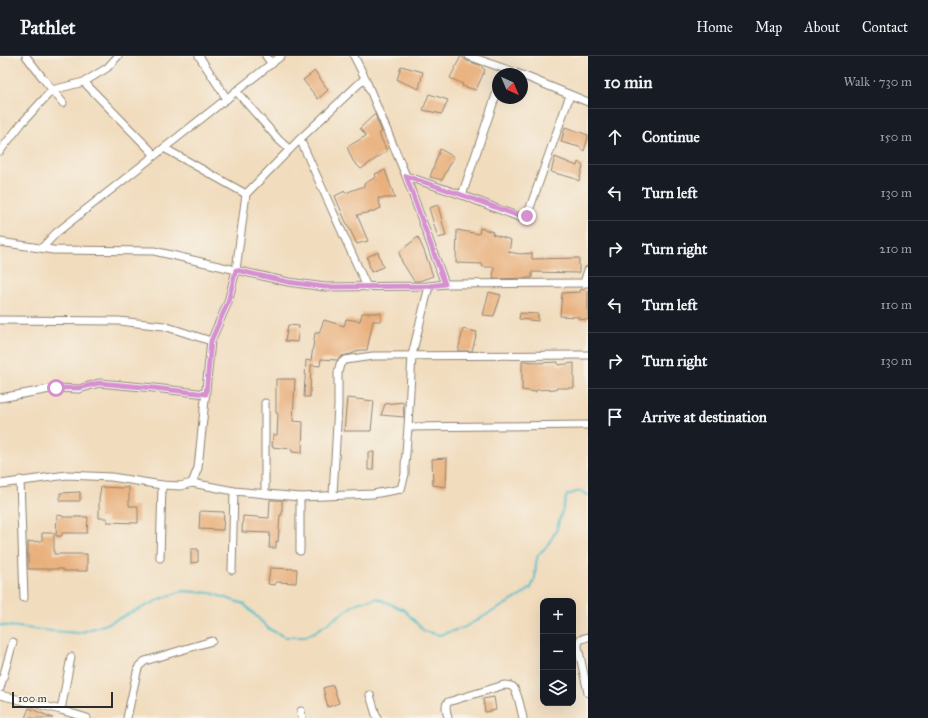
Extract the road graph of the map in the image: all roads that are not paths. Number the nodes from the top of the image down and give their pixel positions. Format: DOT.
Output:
graph roads {
  1 [pos="26,56"];
  2 [pos="118,56"];
  3 [pos="200,56"];
  4 [pos="266,56"];
  5 [pos="281,56"];
  6 [pos="354,56"];
  7 [pos="469,56"];
  8 [pos="272,64"];
  9 [pos="495,68"];
  10 [pos="528,77"];
  11 [pos="365,78"];
  12 [pos="84,82"];
  13 [pos="52,90"];
  14 [pos="236,91"];
  15 [pos="570,95"];
  16 [pos="227,99"];
  17 [pos="588,102"];
  18 [pos="63,103"];
  19 [pos="493,104"];
  20 [pos="300,139"];
  21 [pos="164,148"];
  22 [pos="289,150"];
  23 [pos="0,151"];
  24 [pos="156,155"];
  25 [pos="406,176"];
  26 [pos="246,194"];
  27 [pos="462,195"];
  28 [pos="0,242"];
  29 [pos="42,248"];
  30 [pos="236,270"];
  31 [pos="588,270"];
  32 [pos="586,283"];
  33 [pos="445,284"];
  34 [pos="429,286"];
  35 [pos="367,287"];
  36 [pos="0,320"];
  37 [pos="211,341"];
  38 [pos="412,355"];
  39 [pos="588,355"];
  40 [pos="206,394"];
  41 [pos="0,398"];
  42 [pos="265,403"];
  43 [pos="588,425"];
  44 [pos="408,427"];
  45 [pos="20,480"];
  46 [pos="192,483"];
  47 [pos="0,484"];
  48 [pos="162,485"];
  49 [pos="234,491"];
  50 [pos="265,494"];
  51 [pos="333,495"];
  52 [pos="300,497"];
  53 [pos="300,551"];
  54 [pos="160,558"];
  55 [pos="232,570"];
  56 [pos="24,598"];
  57 [pos="588,637"];
  58 [pos="212,641"];
  59 [pos="13,642"];
  60 [pos="71,657"];
  61 [pos="0,688"];
  62 [pos="588,693"];
  63 [pos="0,694"];
  64 [pos="370,695"];
  65 [pos="61,710"];
  66 [pos="87,718"];
  67 [pos="127,718"];
  68 [pos="377,718"];
  69 [pos="448,718"];
  70 [pos="523,718"];
  1 -- 13 [label="street"];
  2 -- 12 [label="street"];
  3 -- 16 [label="street"];
  4 -- 8 [label="street"];
  5 -- 8 [label="street"];
  6 -- 11 [label="street"];
  7 -- 9 [label="street"];
  8 -- 14 [label="street"];
  10 -- 15 [label="street"];
  11 -- 20 [label="street"];
  11 -- 25 [label="street"];
  12 -- 13 [label="street"];
  12 -- 24 [label="street"];
  13 -- 18 [label="street"];
  13 -- 23 [label="street"];
  14 -- 16 [label="street"];
  14 -- 22 [label="street"];
  15 -- 17 [label="street"];
  15 -- 27 [label="street"];
  16 -- 21 [label="street"];
  19 -- 27 [label="street"];
  20 -- 22 [label="street"];
  20 -- 35 [label="street"];
  21 -- 24 [label="street"];
  21 -- 26 [label="street"];
  22 -- 26 [label="street"];
  24 -- 29 [label="street"];
  25 -- 27 [label="street"];
  25 -- 33 [label="street"];
  26 -- 30 [label="street"];
  28 -- 29 [label="street"];
  29 -- 30 [label="street"];
  30 -- 35 [label="street"];
  30 -- 37 [label="street"];
  31 -- 32 [label="street"];
  32 -- 33 [label="street"];
  33 -- 34 [label="street"];
  34 -- 35 [label="street"];
  34 -- 38 [label="street"];
  36 -- 37 [label="street"];
  37 -- 40 [label="street"];
  38 -- 39 [label="street"];
  38 -- 44 [label="street"];
  38 -- 51 [label="street"];
  40 -- 41 [label="street"];
  40 -- 46 [label="street"];
  42 -- 50 [label="street"];
  43 -- 44 [label="street"];
  44 -- 51 [label="street"];
  45 -- 47 [label="street"];
  45 -- 48 [label="street"];
  45 -- 56 [label="street"];
  46 -- 48 [label="street"];
  46 -- 49 [label="street"];
  48 -- 54 [label="street"];
  49 -- 50 [label="street"];
  49 -- 55 [label="street"];
  50 -- 52 [label="street"];
  51 -- 52 [label="street"];
  52 -- 53 [label="street"];
  57 -- 62 [label="street"];
  58 -- 67 [label="street"];
  59 -- 61 [label="street"];
  60 -- 65 [label="street"];
  63 -- 65 [label="street"];
  64 -- 68 [label="street"];
  65 -- 66 [label="street"];
  69 -- 70 [label="street"];
}
